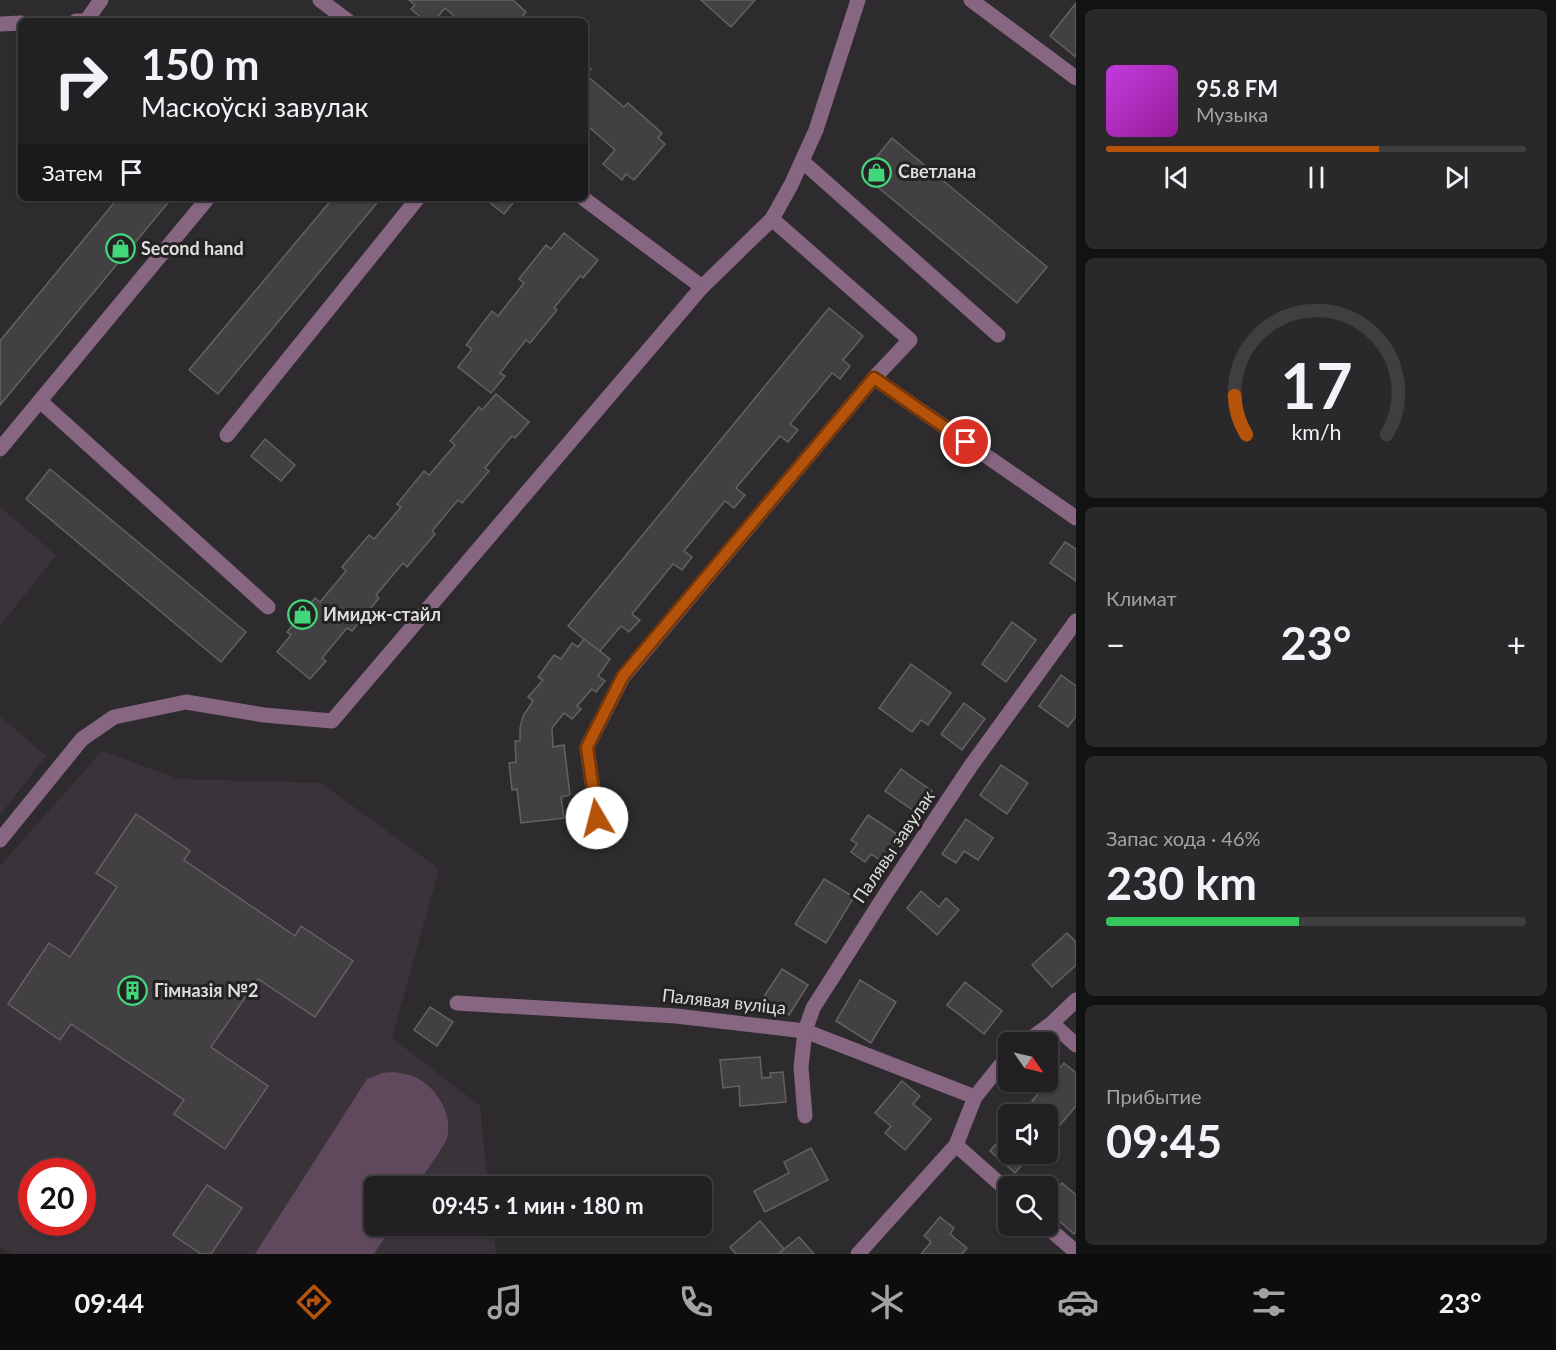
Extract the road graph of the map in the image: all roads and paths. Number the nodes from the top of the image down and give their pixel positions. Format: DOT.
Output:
graph roads {
  1 [pos="101,0"];
  2 [pos="320,0"];
  3 [pos="858,0"];
  4 [pos="971,0"];
  5 [pos="89,18"];
  6 [pos="344,18"];
  7 [pos="18,23"];
  8 [pos="0,24"];
  9 [pos="1076,78"];
  10 [pos="802,160"];
  11 [pos="206,201"];
  12 [pos="416,201"];
  13 [pos="587,201"];
  14 [pos="772,219"];
  15 [pos="702,287"];
  16 [pos="998,335"];
  17 [pos="874,378"];
  18 [pos="40,401"];
  19 [pos="227,435"];
  20 [pos="0,449"];
  21 [pos="1076,518"];
  22 [pos="268,607"];
  23 [pos="1076,621"];
  24 [pos="597,818"];
  25 [pos="0,840"];
  26 [pos="1076,1000"];
  27 [pos="457,1003"];
  28 [pos="1052,1023"];
  29 [pos="805,1031"];
  30 [pos="1040,1032"];
  31 [pos="1076,1045"];
  32 [pos="998,1068"];
  33 [pos="975,1097"];
  34 [pos="805,1116"];
  35 [pos="956,1145"];
  36 [pos="998,1182"];
  37 [pos="1058,1236"];
  38 [pos="1076,1252"];
  39 [pos="858,1254"];
  1 -- 5 [label="street"];
  2 -- 6 [label="street"];
  3 -- 10 [label="street"];
  4 -- 9 [label="street"];
  7 -- 8 [label="street"];
  10 -- 14 [label="street"];
  10 -- 16 [label="street"];
  11 -- 18 [label="street"];
  12 -- 19 [label="street"];
  13 -- 15 [label="street"];
  14 -- 15 [label="street"];
  14 -- 17 [label="street"];
  15 -- 25 [label="street"];
  17 -- 21 [label="street"];
  17 -- 24 [label="street"];
  18 -- 20 [label="street"];
  18 -- 22 [label="street"];
  23 -- 29 [label="street, Палявы завулак"];
  26 -- 28 [label="street"];
  27 -- 29 [label="street, Палявая вуліца"];
  28 -- 30 [label="street"];
  28 -- 31 [label="street"];
  29 -- 33 [label="street, Палявая вуліца"];
  29 -- 34 [label="street, Палявы завулак"];
  32 -- 33 [label="street"];
  33 -- 35 [label="street"];
  35 -- 36 [label="street"];
  35 -- 39 [label="street"];
  37 -- 38 [label="street"];
}
